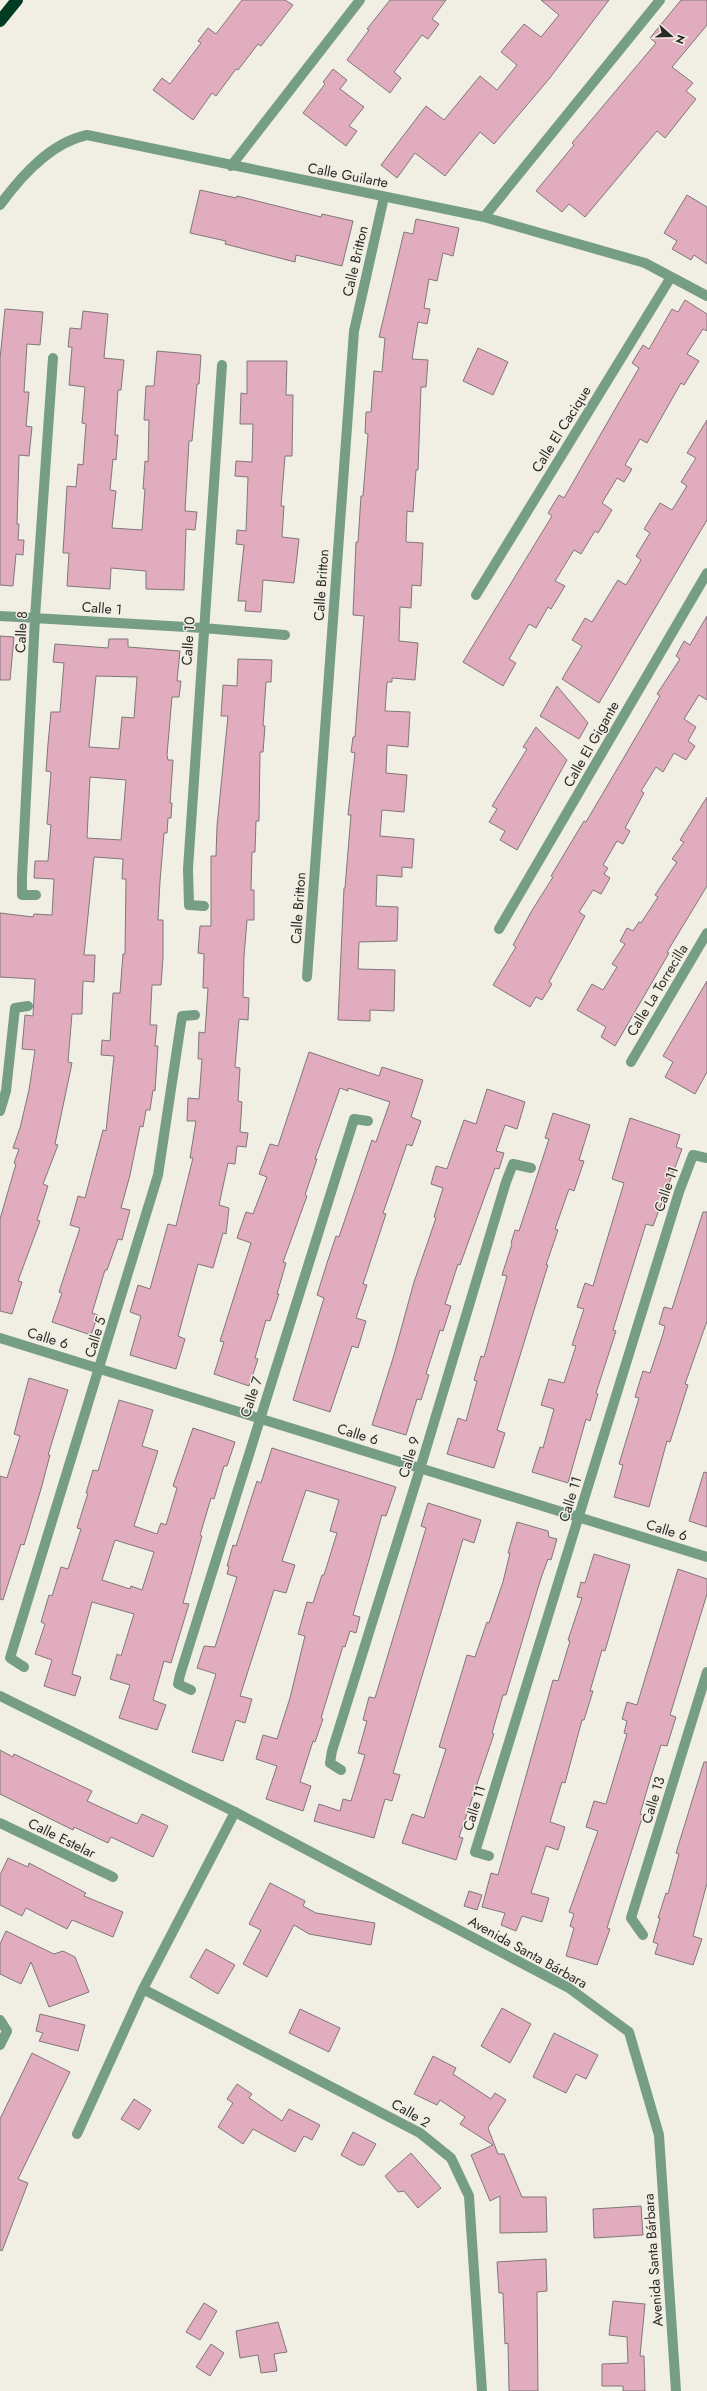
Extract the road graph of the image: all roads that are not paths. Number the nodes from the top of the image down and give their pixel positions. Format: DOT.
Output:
graph roads {
  1 [pos="17,0"];
  2 [pos="360,0"];
  3 [pos="660,0"];
  4 [pos="0,21"];
  5 [pos="231,166"];
  6 [pos="384,197"];
  7 [pos="0,205"];
  8 [pos="484,218"];
  9 [pos="671,277"];
  10 [pos="707,296"];
  11 [pos="53,358"];
  12 [pos="222,365"];
  13 [pos="707,573"];
  14 [pos="476,595"];
  15 [pos="0,616"];
  16 [pos="35,617"];
  17 [pos="203,628"];
  18 [pos="285,636"];
  19 [pos="36,895"];
  20 [pos="204,906"];
  21 [pos="499,929"];
  22 [pos="707,933"];
  23 [pos="307,977"];
  24 [pos="28,1006"];
  25 [pos="195,1015"];
  26 [pos="631,1062"];
  27 [pos="0,1111"];
  28 [pos="368,1121"];
  29 [pos="707,1158"];
  30 [pos="531,1168"];
  31 [pos="0,1338"];
  32 [pos="100,1369"];
  33 [pos="259,1418"];
  34 [pos="420,1469"];
  35 [pos="579,1518"];
  36 [pos="707,1557"];
  37 [pos="24,1666"];
  38 [pos="707,1672"];
  39 [pos="191,1690"];
  40 [pos="0,1696"];
  41 [pos="341,1770"];
  42 [pos="235,1812"];
  43 [pos="0,1823"];
  44 [pos="489,1856"];
  45 [pos="113,1877"];
  46 [pos="643,1935"];
  47 [pos="143,1989"];
  48 [pos="0,2020"];
  49 [pos="0,2045"];
  50 [pos="77,2134"];
  51 [pos="482,2391"];
  52 [pos="676,2391"];
  1 -- 4 [label="highway"];
  2 -- 5 [label="street"];
  3 -- 8 [label="street"];
  5 -- 6 [label="street, Calle Guilarte"];
  5 -- 7 [label="street, Calle Guilarte"];
  6 -- 8 [label="street, Calle Guilarte"];
  6 -- 23 [label="street, Calle Britton"];
  8 -- 9 [label="street, Calle Guilarte"];
  9 -- 10 [label="street, Calle Guilarte"];
  9 -- 14 [label="street, Calle El Cacique"];
  11 -- 16 [label="street, Calle 8"];
  12 -- 17 [label="street, Calle 10"];
  13 -- 21 [label="street, Calle El Gigante"];
  15 -- 16 [label="street, Calle 1"];
  16 -- 17 [label="street, Calle 1"];
  16 -- 19 [label="street, Calle 8"];
  17 -- 18 [label="street, Calle 1"];
  17 -- 20 [label="street, Calle 10"];
  22 -- 26 [label="street, Calle La Torrecilla"];
  24 -- 27 [label="street"];
  25 -- 32 [label="street, Calle 5"];
  28 -- 33 [label="street, Calle 7"];
  29 -- 35 [label="street, Calle 11"];
  30 -- 34 [label="street, Calle 9"];
  31 -- 32 [label="street, Calle 6"];
  32 -- 33 [label="street, Calle 6"];
  32 -- 37 [label="street, Calle 5"];
  33 -- 34 [label="street, Calle 6"];
  33 -- 39 [label="street, Calle 7"];
  34 -- 35 [label="street, Calle 6"];
  34 -- 41 [label="street, Calle 9"];
  35 -- 36 [label="street, Calle 6"];
  35 -- 44 [label="street, Calle 11"];
  38 -- 46 [label="street, Calle 13"];
  40 -- 42 [label="street, Avenida Santa Bárbara"];
  42 -- 47 [label="street"];
  42 -- 52 [label="street, Avenida Santa Bárbara"];
  43 -- 45 [label="street, Calle Estelar"];
  47 -- 50 [label="street"];
  47 -- 51 [label="street, Calle 2"];
  48 -- 49 [label="street"];
}
